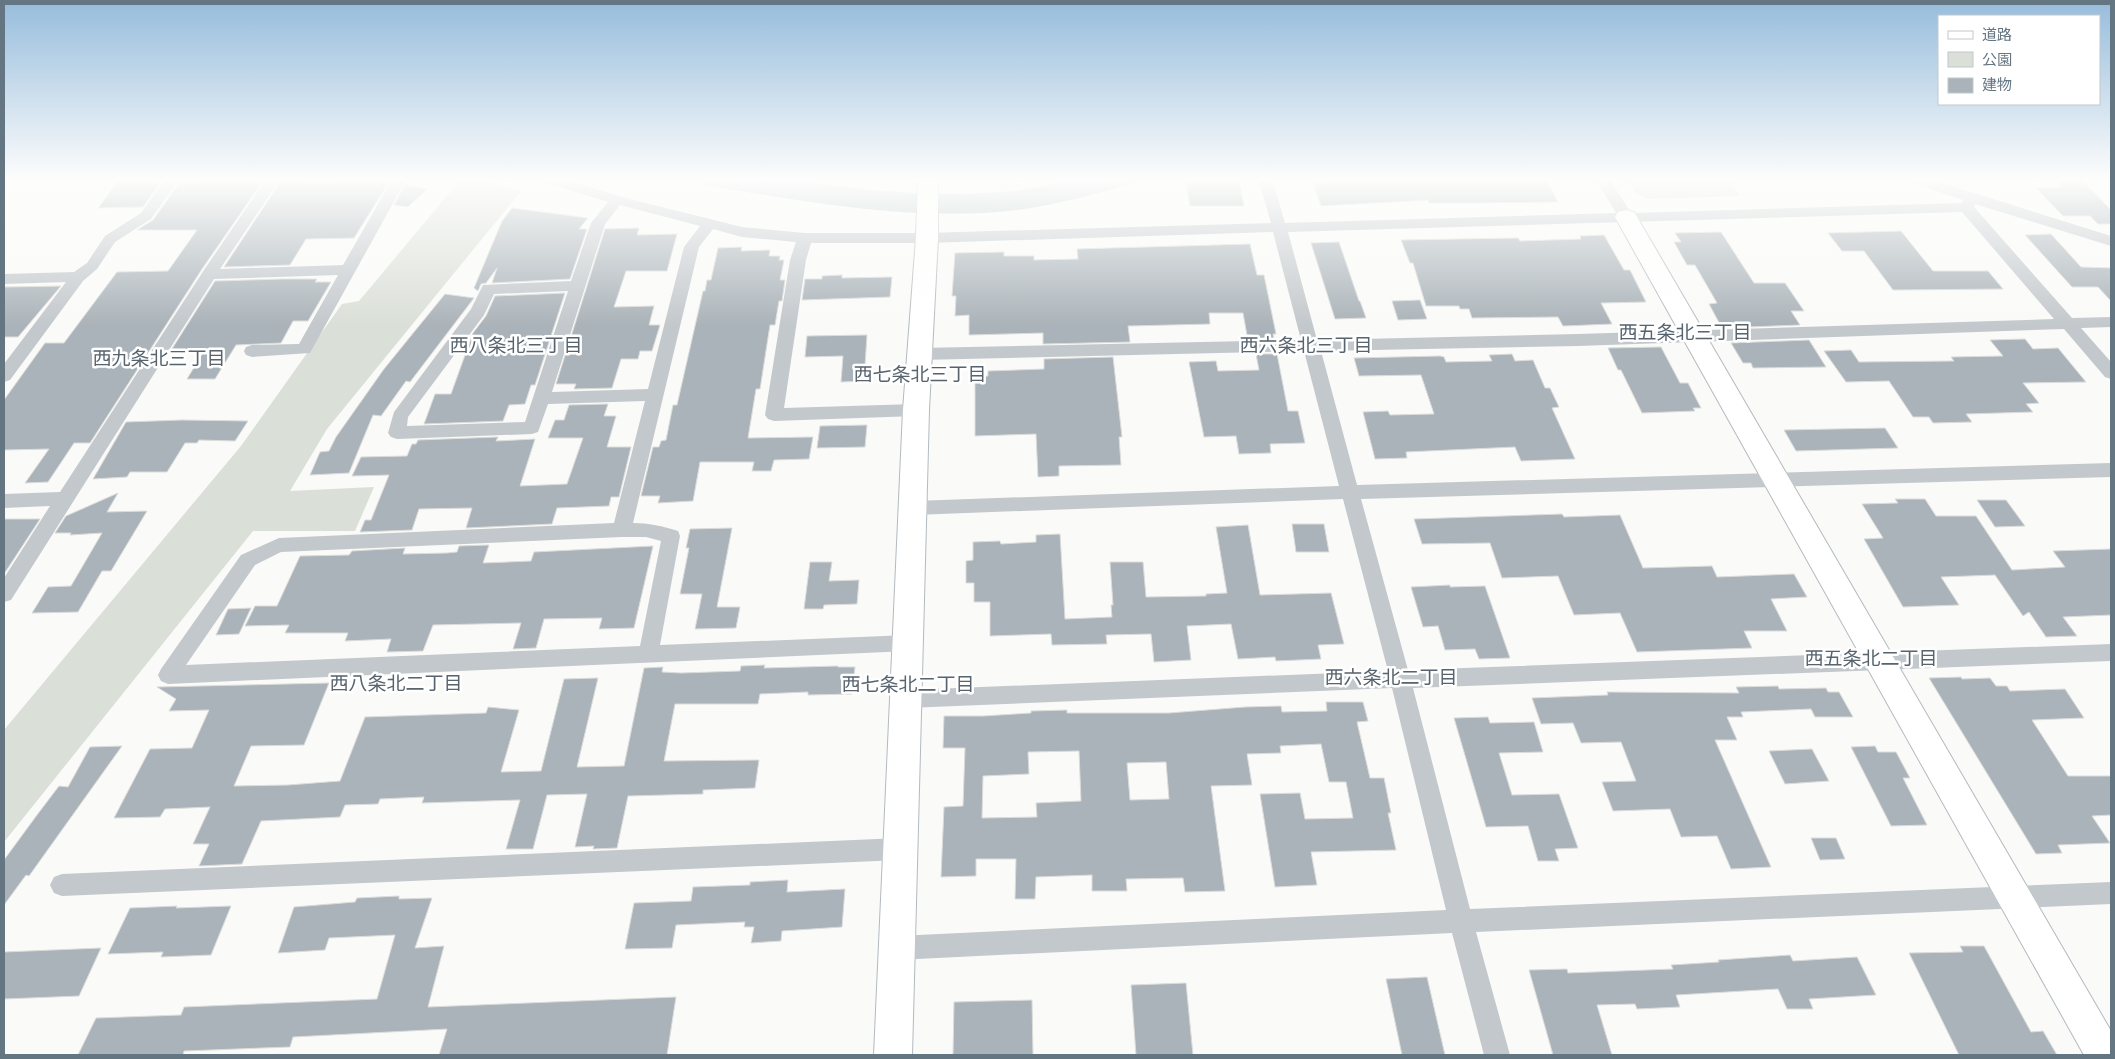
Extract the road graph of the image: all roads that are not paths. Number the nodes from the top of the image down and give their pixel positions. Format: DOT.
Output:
graph roads {
  1 [pos="128,227"];
  2 [pos="241,227"];
  3 [pos="373,227"];
  4 [pos="597,227"];
  5 [pos="707,227"];
  6 [pos="724,227"];
  7 [pos="844,227"];
  8 [pos="926,227"];
  9 [pos="1279,227"];
  10 [pos="1632,227"];
  11 [pos="1990,227"];
  12 [pos="2062,227"];
  13 [pos="805,238"];
  14 [pos="2111,241"];
  15 [pos="349,270"];
  16 [pos="209,274"];
  17 [pos="78,277"];
  18 [pos="4,279"];
  19 [pos="578,286"];
  20 [pos="2111,322"];
  21 [pos="2067,323"];
  22 [pos="1696,336"];
  23 [pos="1311,347"];
  24 [pos="252,351"];
  25 [pos="920,354"];
  26 [pos="2111,373"];
  27 [pos="4,376"];
  28 [pos="656,395"];
  29 [pos="542,398"];
  30 [pos="916,410"];
  31 [pos="2111,470"];
  32 [pos="1777,480"];
  33 [pos="1350,492"];
  34 [pos="64,499"];
  35 [pos="4,501"];
  36 [pos="914,508"];
  37 [pos="622,530"];
  38 [pos="4,594"];
  39 [pos="909,643"];
  40 [pos="2111,652"];
  41 [pos="648,655"];
  42 [pos="1879,662"];
  43 [pos="1400,678"];
  44 [pos="907,700"];
  45 [pos="900,849"];
  46 [pos="62,885"];
  47 [pos="2111,893"];
  48 [pos="2013,898"];
  49 [pos="1461,921"];
  50 [pos="897,948"];
  51 [pos="893,1055"];
  52 [pos="1497,1055"];
  53 [pos="2104,1055"];
  1 -- 17 [label="street"];
  2 -- 16 [label="street"];
  3 -- 15 [label="street"];
  4 -- 19 [label="street"];
  5 -- 28 [label="street"];
  6 -- 13 [label="street"];
  7 -- 13 [label="street"];
  8 -- 25 [label="street"];
  9 -- 23 [label="street"];
  10 -- 22 [label="street"];
  11 -- 21 [label="street"];
  12 -- 14 [label="street"];
  13 -- 30 [label="street"];
  15 -- 16 [label="street"];
  15 -- 24 [label="street"];
  16 -- 34 [label="street"];
  17 -- 18 [label="street"];
  17 -- 27 [label="street"];
  19 -- 29 [label="street"];
  19 -- 29 [label="street"];
  20 -- 21 [label="street"];
  21 -- 22 [label="street"];
  21 -- 26 [label="street"];
  22 -- 23 [label="street"];
  22 -- 32 [label="street"];
  23 -- 25 [label="street"];
  23 -- 33 [label="street"];
  25 -- 30 [label="street"];
  28 -- 29 [label="street"];
  28 -- 37 [label="street"];
  30 -- 36 [label="street"];
  31 -- 32 [label="street"];
  32 -- 33 [label="street"];
  32 -- 42 [label="street"];
  33 -- 36 [label="street"];
  33 -- 43 [label="street"];
  34 -- 35 [label="street"];
  34 -- 38 [label="street"];
  36 -- 39 [label="street"];
  37 -- 41 [label="street"];
  37 -- 41 [label="street"];
  39 -- 41 [label="street"];
  39 -- 44 [label="street"];
  40 -- 42 [label="street"];
  42 -- 43 [label="street"];
  42 -- 48 [label="street"];
  43 -- 44 [label="street"];
  43 -- 49 [label="street"];
  44 -- 45 [label="street"];
  45 -- 46 [label="street"];
  45 -- 50 [label="street"];
  47 -- 48 [label="street"];
  48 -- 49 [label="street"];
  48 -- 53 [label="street"];
  49 -- 50 [label="street"];
  49 -- 52 [label="street"];
  50 -- 51 [label="street"];
}
